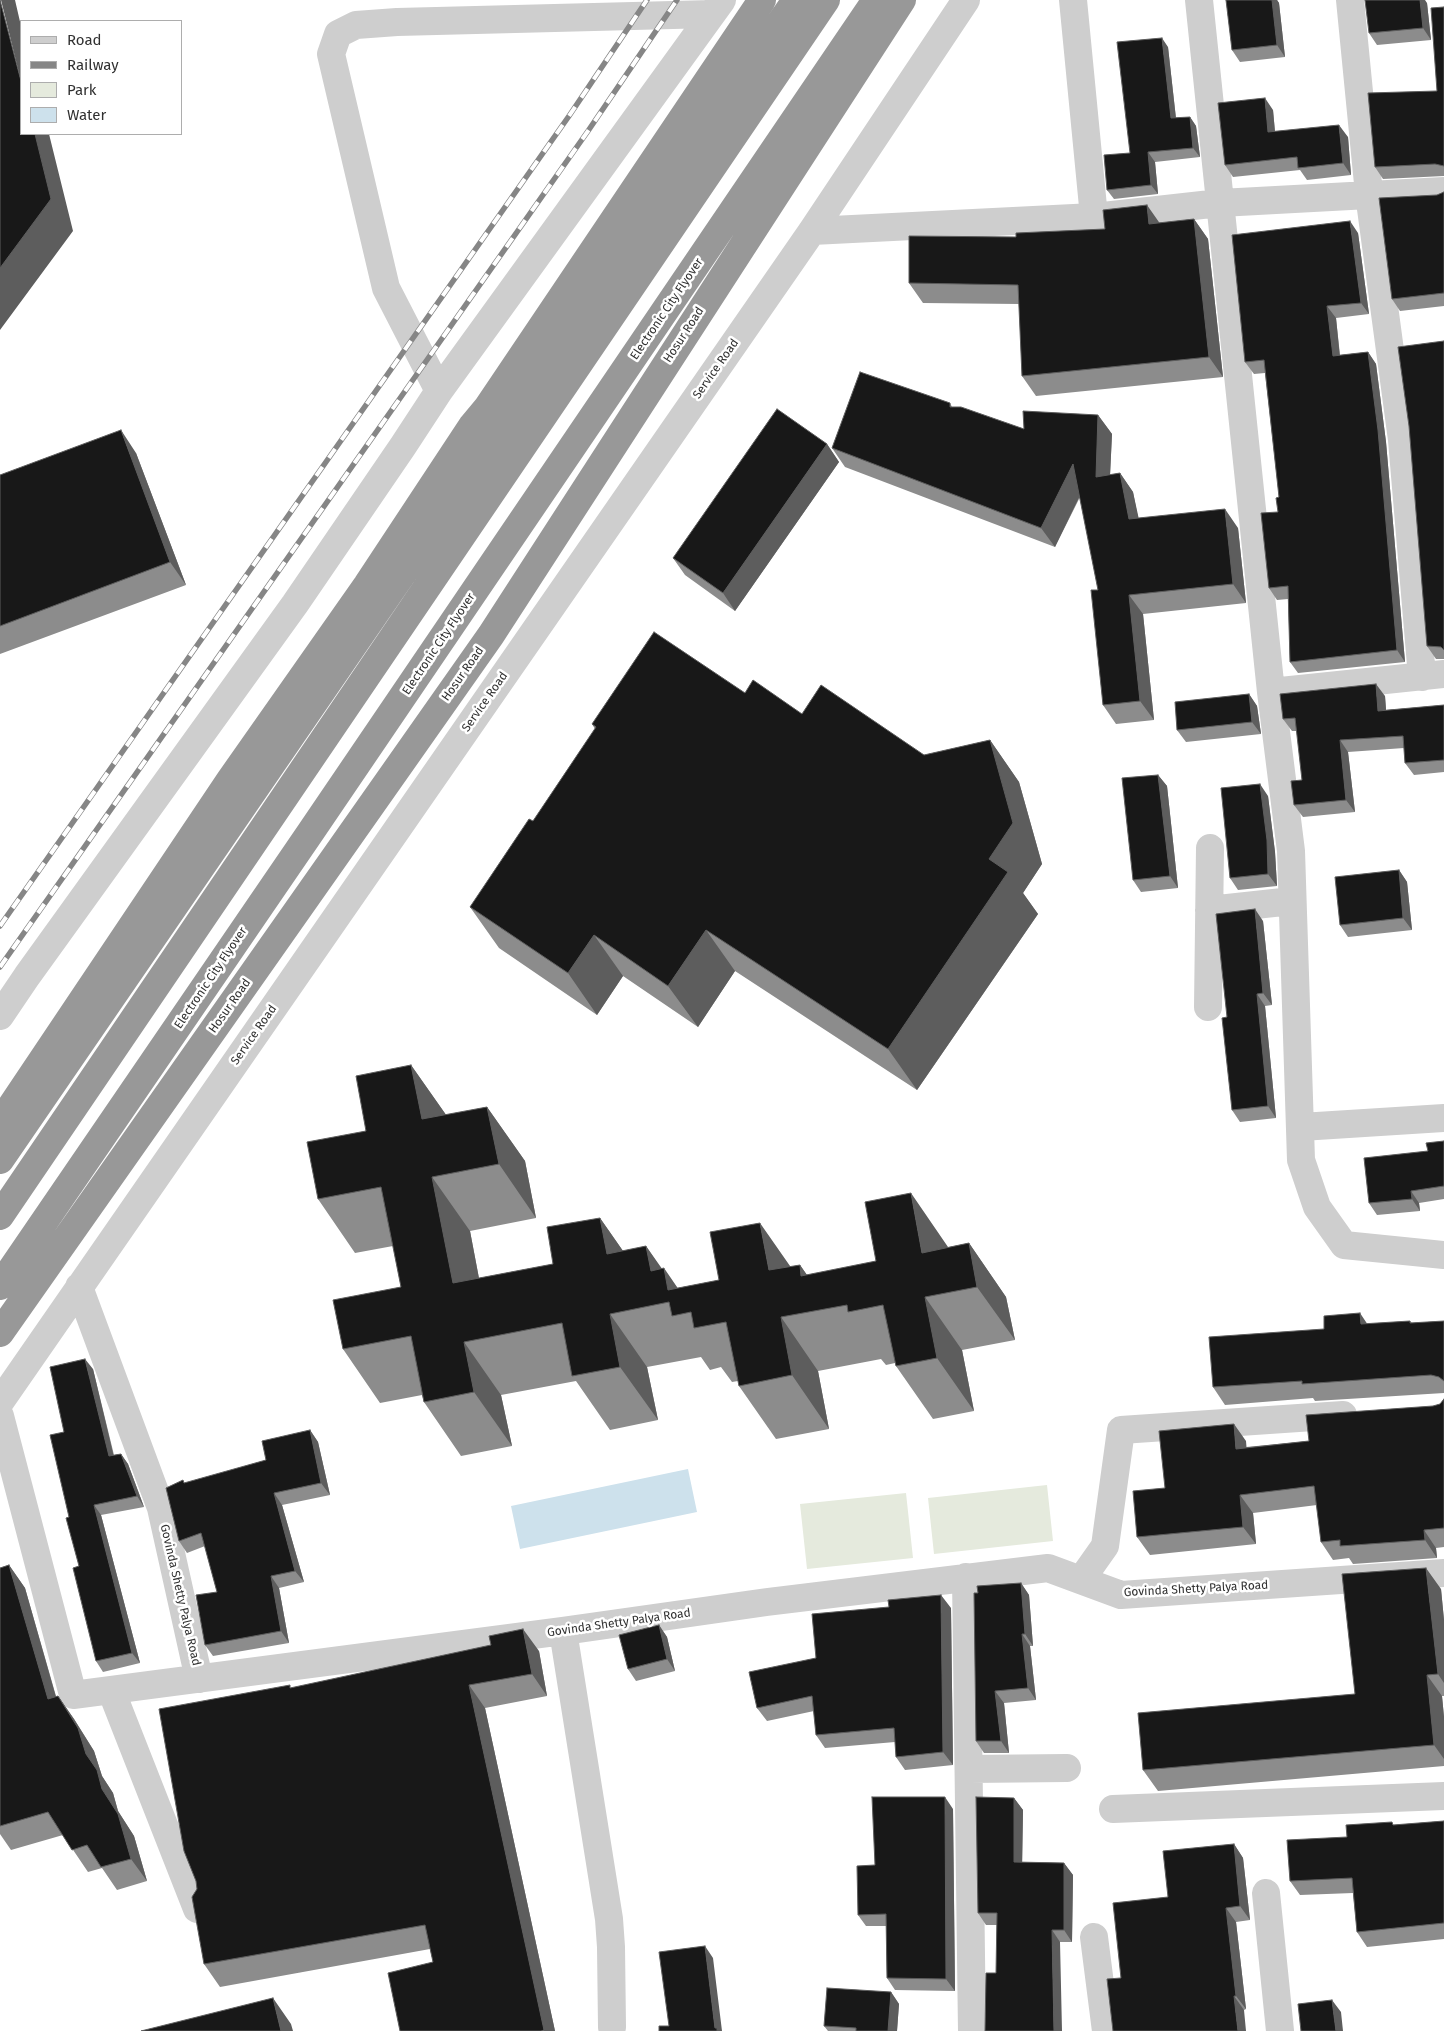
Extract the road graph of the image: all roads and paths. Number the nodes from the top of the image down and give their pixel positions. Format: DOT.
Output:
graph roads {
  1 [pos="762,0"];
  2 [pos="796,0"];
  3 [pos="826,0"];
  4 [pos="876,0"];
  5 [pos="902,0"];
  6 [pos="966,0"];
  7 [pos="1073,0"];
  8 [pos="1199,0"];
  9 [pos="1350,0"];
  10 [pos="717,7"];
  11 [pos="1444,192"];
  12 [pos="1369,194"];
  13 [pos="1220,202"];
  14 [pos="1094,217"];
  15 [pos="812,231"];
  16 [pos="439,392"];
  17 [pos="1433,676"];
  18 [pos="1271,692"];
  19 [pos="1210,848"];
  20 [pos="1292,901"];
  21 [pos="1209,910"];
  22 [pos="1208,1007"];
  23 [pos="0,1016"];
  24 [pos="1444,1118"];
  25 [pos="0,1123"];
  26 [pos="1300,1127"];
  27 [pos="0,1160"];
  28 [pos="0,1216"];
  29 [pos="1444,1256"];
  30 [pos="0,1286"];
  31 [pos="79,1287"];
  32 [pos="0,1333"];
  33 [pos="0,1402"];
  34 [pos="1366,1413"];
  35 [pos="0,1416"];
  36 [pos="1444,1573"];
  37 [pos="966,1577"];
  38 [pos="1080,1580"];
  39 [pos="563,1631"];
  40 [pos="200,1679"];
  41 [pos="111,1690"];
  42 [pos="1067,1768"];
  43 [pos="968,1769"];
  44 [pos="1444,1796"];
  45 [pos="1113,1808"];
  46 [pos="1266,1893"];
  47 [pos="197,1909"];
  48 [pos="1094,1937"];
  49 [pos="612,2027"];
  50 [pos="972,2031"];
  51 [pos="1106,2031"];
  52 [pos="1280,2031"];
  1 -- 25 [label="highway"];
  2 -- 27 [label="highway"];
  3 -- 28 [label="highway"];
  4 -- 30 [label="highway, Electronic City Flyover"];
  5 -- 32 [label="highway, Hosur Road"];
  6 -- 15 [label="street, Service Road"];
  7 -- 14 [label="street"];
  8 -- 13 [label="street"];
  9 -- 12 [label="street"];
  10 -- 16 [label="street"];
  10 -- 16 [label="street"];
  11 -- 12 [label="street"];
  12 -- 13 [label="street"];
  12 -- 17 [label="street"];
  13 -- 14 [label="street"];
  13 -- 18 [label="street"];
  14 -- 15 [label="street"];
  15 -- 31 [label="street, Service Road"];
  16 -- 23 [label="street"];
  17 -- 18 [label="street"];
  18 -- 20 [label="street"];
  19 -- 21 [label="street"];
  20 -- 21 [label="street"];
  20 -- 26 [label="street"];
  21 -- 22 [label="street"];
  24 -- 26 [label="street"];
  26 -- 29 [label="street"];
  31 -- 33 [label="street, Service Road"];
  31 -- 40 [label="street, Govinda Shetty Palya Road"];
  34 -- 38 [label="street"];
  35 -- 41 [label="street"];
  36 -- 38 [label="street, Govinda Shetty Palya Road"];
  37 -- 38 [label="street, Govinda Shetty Palya Road"];
  37 -- 39 [label="street, Govinda Shetty Palya Road"];
  37 -- 43 [label="street"];
  39 -- 40 [label="street, Govinda Shetty Palya Road"];
  39 -- 49 [label="street"];
  40 -- 41 [label="street"];
  41 -- 47 [label="street"];
  42 -- 43 [label="street"];
  43 -- 50 [label="street"];
  44 -- 45 [label="street"];
  46 -- 52 [label="street"];
  48 -- 51 [label="street"];
}
